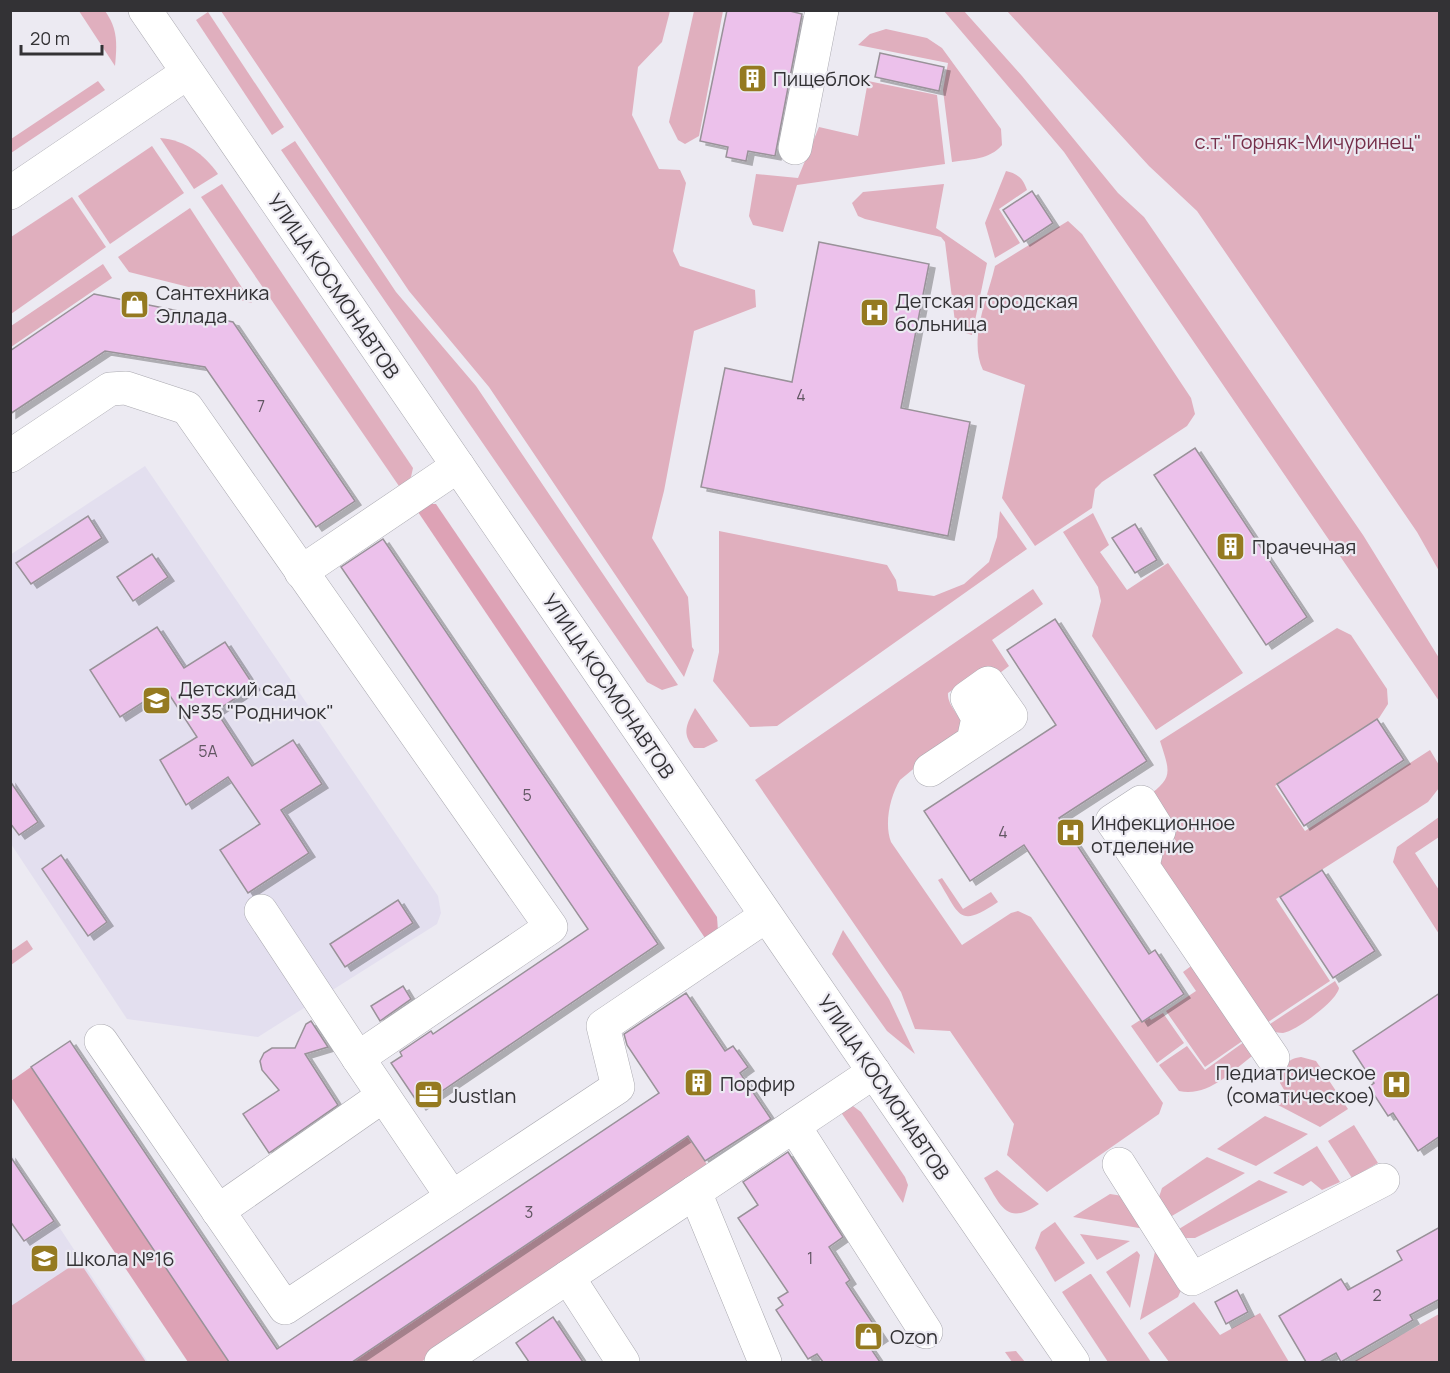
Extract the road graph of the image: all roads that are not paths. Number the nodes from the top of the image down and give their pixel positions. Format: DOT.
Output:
graph roads {
  1 [pos="145,10"];
  2 [pos="822,10"];
  3 [pos="188,73"];
  4 [pos="795,148"];
  5 [pos="10,194"];
  6 [pos="10,456"];
  7 [pos="458,466"];
  8 [pos="301,572"];
  9 [pos="973,741"];
  10 [pos="930,770"];
  11 [pos="1143,866"];
  12 [pos="261,911"];
  13 [pos="766,916"];
  14 [pos="102,1041"];
  15 [pos="358,1058"];
  16 [pos="1273,1058"];
  17 [pos="874,1072"];
  18 [pos="383,1096"];
  19 [pos="794,1126"];
  20 [pos="1119,1164"];
  21 [pos="1383,1180"];
  22 [pos="695,1192"];
  23 [pos="452,1197"];
  24 [pos="218,1211"];
  25 [pos="568,1277"];
  26 [pos="926,1332"];
  27 [pos="441,1362"];
  28 [pos="623,1362"];
  29 [pos="765,1362"];
  30 [pos="1073,1362"];
  1 -- 3 [label="main road, УЛИЦА КОСМОНАВТОВ"];
  2 -- 4 [label="main road"];
  3 -- 5 [label="main road"];
  3 -- 7 [label="main road, УЛИЦА КОСМОНАВТОВ"];
  6 -- 8 [label="main road"];
  7 -- 8 [label="main road"];
  7 -- 13 [label="main road, УЛИЦА КОСМОНАВТОВ"];
  8 -- 15 [label="main road"];
  9 -- 10 [label="main road"];
  11 -- 16 [label="main road"];
  12 -- 15 [label="main road"];
  13 -- 17 [label="main road, УЛИЦА КОСМОНАВТОВ"];
  13 -- 23 [label="main road"];
  14 -- 24 [label="main road"];
  15 -- 18 [label="main road"];
  17 -- 19 [label="main road"];
  17 -- 30 [label="main road, УЛИЦА КОСМОНАВТОВ"];
  18 -- 23 [label="main road"];
  18 -- 24 [label="main road"];
  19 -- 22 [label="main road"];
  19 -- 26 [label="main road"];
  20 -- 21 [label="main road"];
  22 -- 25 [label="main road"];
  22 -- 29 [label="main road"];
  23 -- 24 [label="main road"];
  25 -- 27 [label="main road"];
  25 -- 28 [label="main road"];
}
